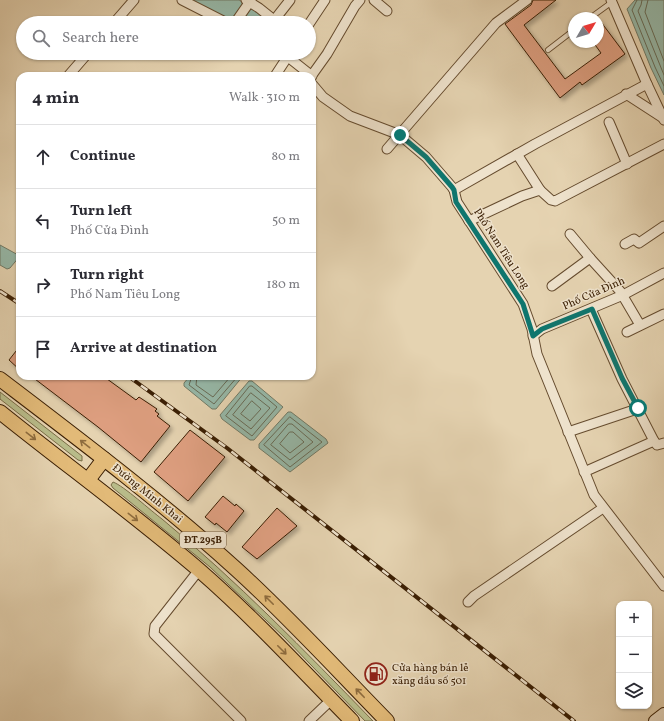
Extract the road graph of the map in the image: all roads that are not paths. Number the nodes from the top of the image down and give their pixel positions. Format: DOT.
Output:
graph roads {
  1 [pos="134,0"];
  2 [pos="182,0"];
  3 [pos="290,0"];
  4 [pos="325,0"];
  5 [pos="360,0"];
  6 [pos="374,0"];
  7 [pos="527,0"];
  8 [pos="612,0"];
  9 [pos="249,1"];
  10 [pos="515,3"];
  11 [pos="387,11"];
  12 [pos="597,12"];
  13 [pos="120,16"];
  14 [pos="213,16"];
  15 [pos="239,16"];
  16 [pos="267,16"];
  17 [pos="277,16"];
  18 [pos="314,16"];
  19 [pos="568,35"];
  20 [pos="548,50"];
  21 [pos="82,60"];
  22 [pos="284,60"];
  23 [pos="293,60"];
  24 [pos="71,72"];
  25 [pos="277,72"];
  26 [pos="306,72"];
  27 [pos="316,72"];
  28 [pos="647,84"];
  29 [pos="316,85"];
  30 [pos="626,94"];
  31 [pos="663,119"];
  32 [pos="609,122"];
  33 [pos="400,135"];
  34 [pos="664,144"];
  35 [pos="387,149"];
  36 [pos="518,154"];
  37 [pos="627,164"];
  38 [pos="454,190"];
  39 [pos="540,190"];
  40 [pos="469,221"];
  41 [pos="664,226"];
  42 [pos="570,234"];
  43 [pos="625,244"];
  44 [pos="590,258"];
  45 [pos="664,273"];
  46 [pos="552,286"];
  47 [pos="623,295"];
  48 [pos="592,309"];
  49 [pos="664,314"];
  50 [pos="640,326"];
  51 [pos="627,332"];
  52 [pos="533,336"];
  53 [pos="0,378"];
  54 [pos="638,408"];
  55 [pos="0,412"];
  56 [pos="568,432"];
  57 [pos="654,441"];
  58 [pos="664,443"];
  59 [pos="104,460"];
  60 [pos="584,472"];
  61 [pos="88,480"];
  62 [pos="604,508"];
  63 [pos="199,570"];
  64 [pos="664,586"];
  65 [pos="468,602"];
  66 [pos="331,700"];
  67 [pos="664,714"];
  68 [pos="241,721"];
  69 [pos="309,721"];
  70 [pos="352,721"];
  71 [pos="387,721"];
  72 [pos="655,721"];
  1 -- 13 [label="street"];
  2 -- 14 [label="street"];
  3 -- 17 [label="street"];
  4 -- 18 [label="street"];
  5 -- 27 [label="street"];
  6 -- 11 [label="street"];
  7 -- 10 [label="street"];
  8 -- 12 [label="lane"];
  8 -- 28 [label="street"];
  9 -- 15 [label="street"];
  9 -- 16 [label="street"];
  10 -- 33 [label="street"];
  19 -- 20 [label="lane"];
  21 -- 24 [label="street"];
  22 -- 25 [label="street"];
  23 -- 26 [label="street, Phố Nam Tiêu Long"];
  28 -- 30 [label="street"];
  28 -- 31 [label="street"];
  29 -- 33 [label="street, Phố Nam Tiêu Long"];
  30 -- 31 [label="street"];
  30 -- 36 [label="street"];
  32 -- 37 [label="street"];
  33 -- 35 [label="street"];
  33 -- 38 [label="street, Phố Nam Tiêu Long"];
  34 -- 37 [label="street"];
  36 -- 38 [label="street"];
  36 -- 39 [label="street"];
  37 -- 39 [label="street"];
  38 -- 40 [label="street, Phố Nam Tiêu Long"];
  39 -- 40 [label="street"];
  40 -- 52 [label="street, Phố Nam Tiêu Long"];
  41 -- 43 [label="street"];
  42 -- 44 [label="street"];
  44 -- 46 [label="street"];
  44 -- 47 [label="street"];
  45 -- 47 [label="street, Phố Cửa Đình"];
  47 -- 48 [label="street, Phố Cửa Đình"];
  47 -- 50 [label="street"];
  48 -- 52 [label="street, Phố Cửa Đình"];
  48 -- 54 [label="street"];
  49 -- 50 [label="street"];
  50 -- 51 [label="street"];
  52 -- 56 [label="street, Phố Nam Tiêu Long"];
  59 -- 53 [label="main road, Đường Minh Khai / ĐT.295B, one-way"];
  54 -- 56 [label="street"];
  54 -- 57 [label="street"];
  55 -- 61 [label="main road, ĐT.295B, one-way"];
  56 -- 60 [label="street, Phố Nam Tiêu Long"];
  57 -- 58 [label="street"];
  57 -- 60 [label="street"];
  59 -- 61 [label="main road"];
  71 -- 59 [label="main road, Đường Minh Khai / ĐT.295B, one-way"];
  60 -- 62 [label="street, Phố Nam Tiêu Long"];
  61 -- 63 [label="main road, ĐT.295B, one-way"];
  62 -- 64 [label="street, Phố Nam Tiêu Long"];
  62 -- 65 [label="street"];
  63 -- 66 [label="main road, ĐT.295B, one-way"];
  63 -- 68 [label="street"];
  66 -- 69 [label="street"];
  66 -- 70 [label="main road, ĐT.295B"];
  67 -- 72 [label="main road"];
}
